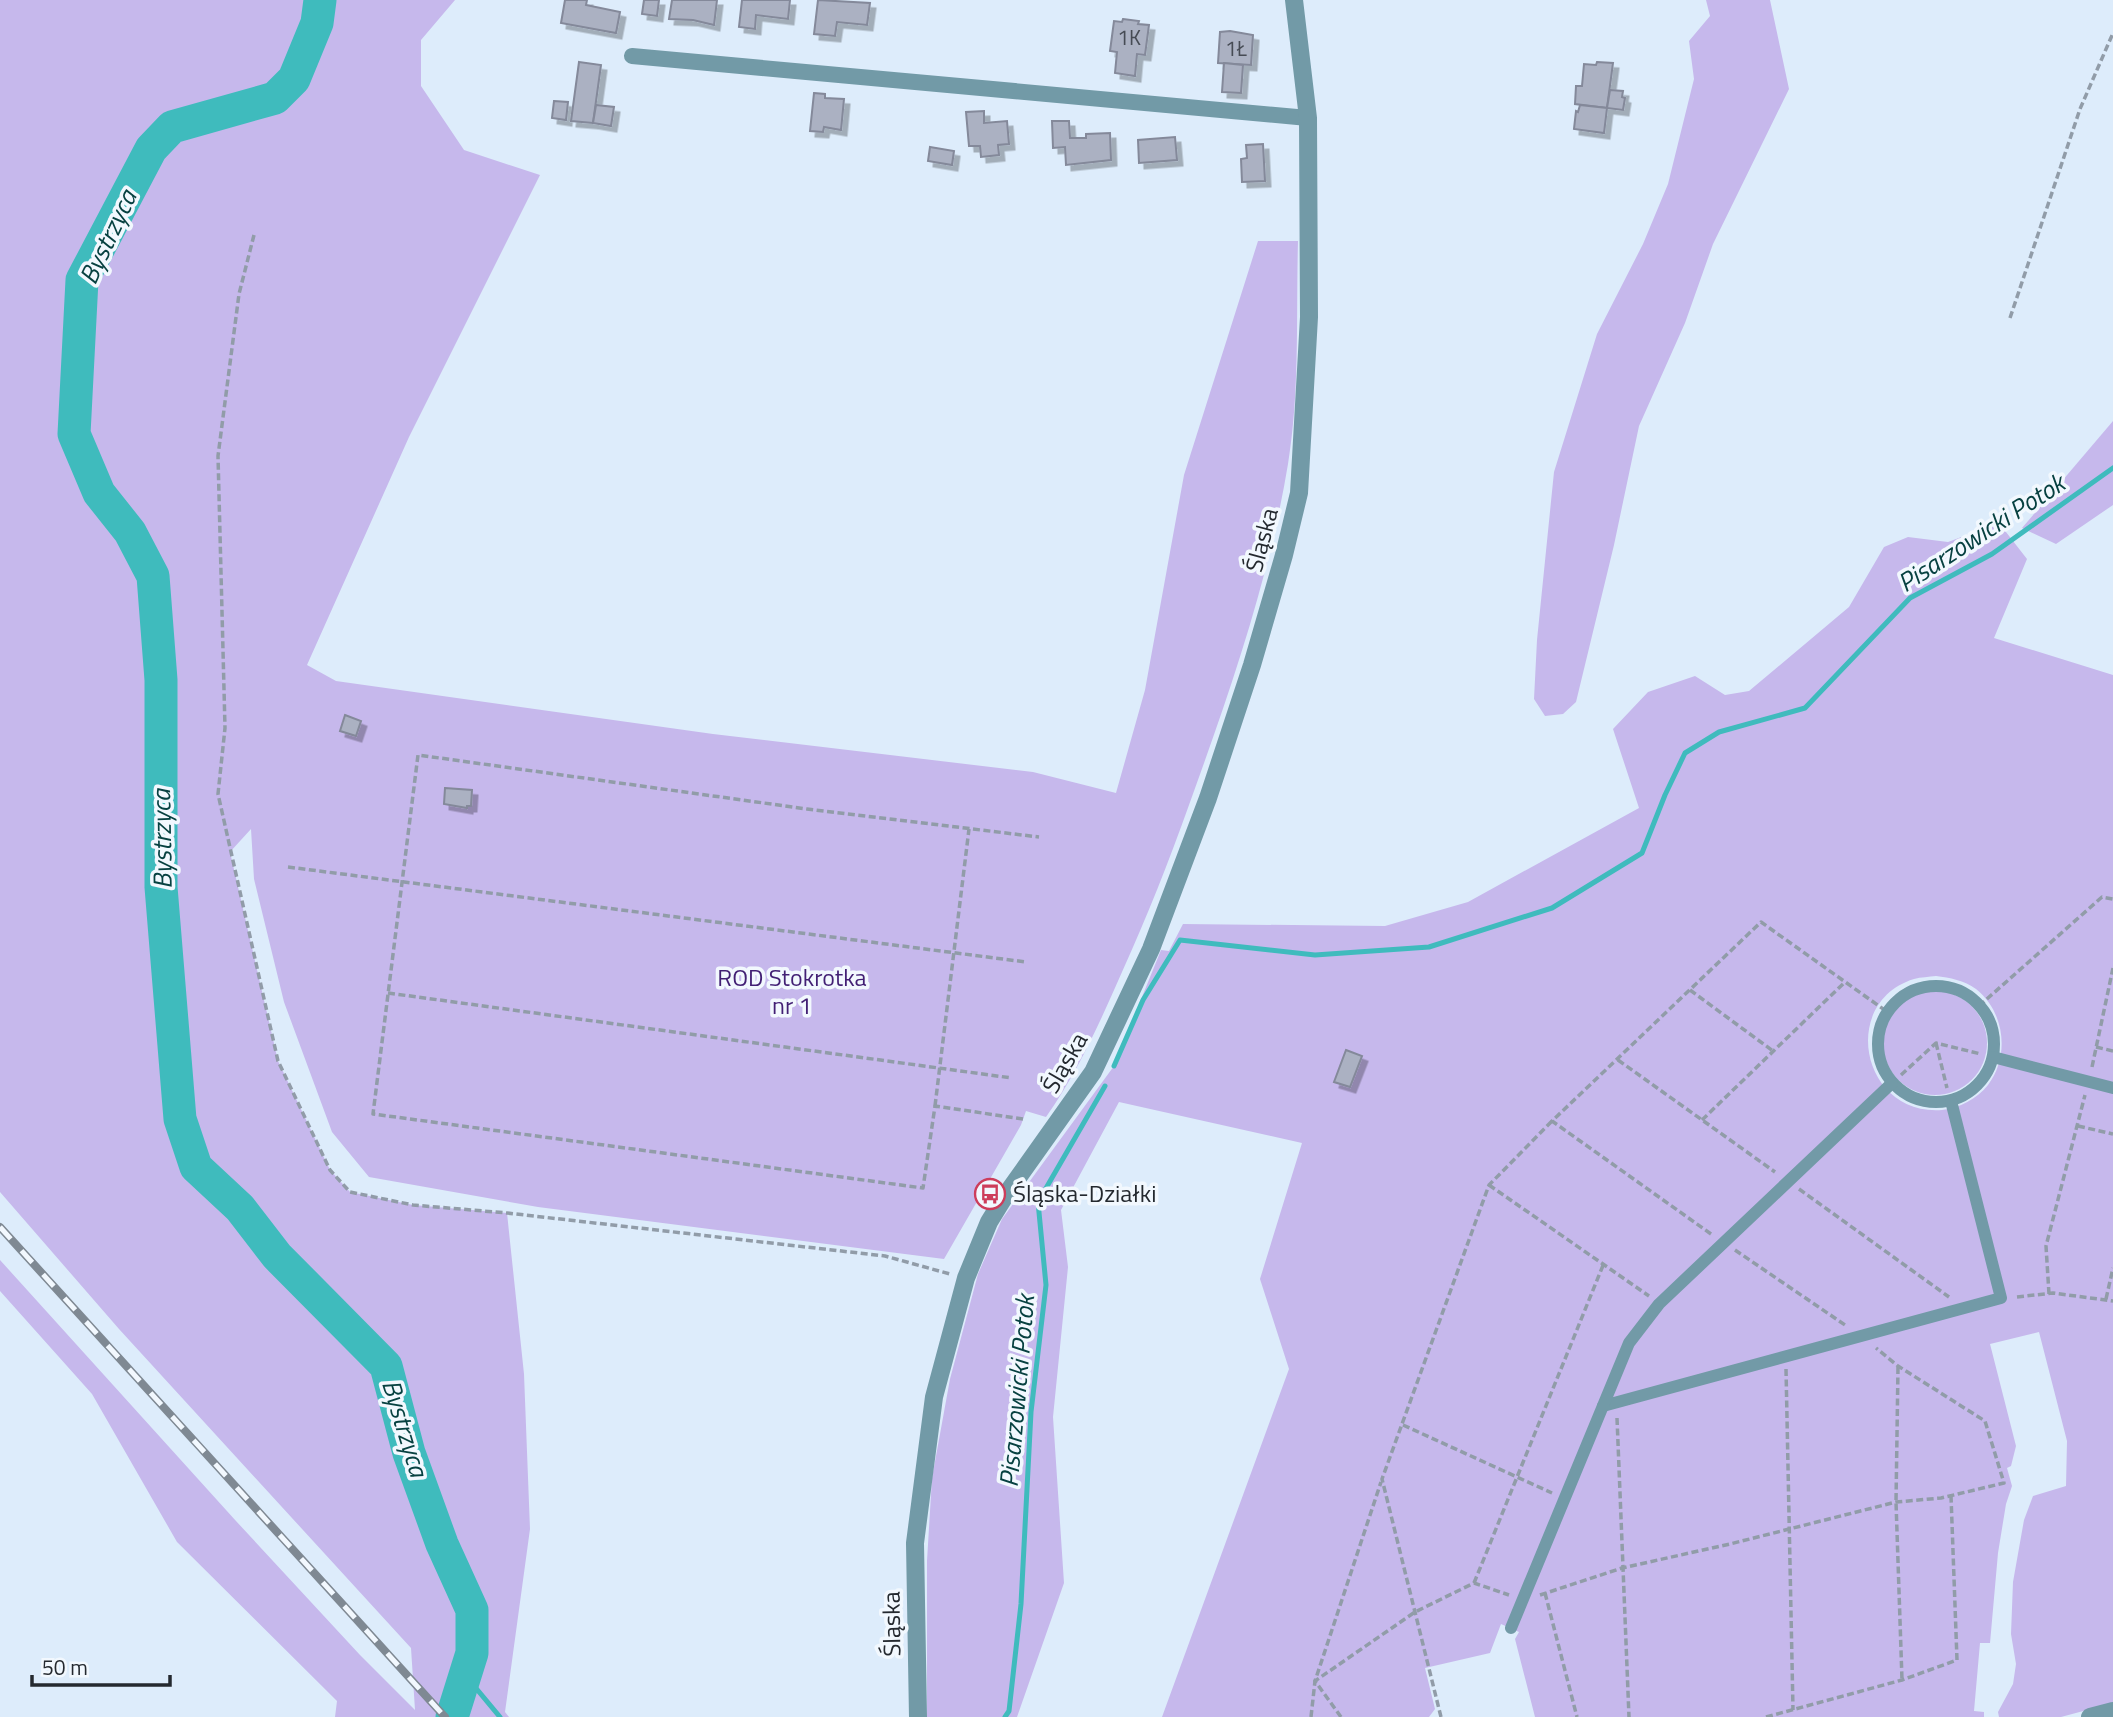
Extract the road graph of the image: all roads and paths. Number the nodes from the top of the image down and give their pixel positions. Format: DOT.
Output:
graph roads {
  1 [pos="1294,0"];
  2 [pos="2113,33"];
  3 [pos="632,56"];
  4 [pos="1308,118"];
  5 [pos="254,235"];
  6 [pos="2010,318"];
  7 [pos="969,829"];
  8 [pos="1039,837"];
  9 [pos="288,867"];
  10 [pos="402,881"];
  11 [pos="2113,900"];
  12 [pos="954,953"];
  13 [pos="1026,962"];
  14 [pos="2113,968"];
  15 [pos="1845,982"];
  16 [pos="1690,990"];
  17 [pos="388,993"];
  18 [pos="1979,1006"];
  19 [pos="1886,1011"];
  20 [pos="1936,1043"];
  21 [pos="2096,1047"];
  22 [pos="1773,1051"];
  23 [pos="2113,1051"];
  24 [pos="1993,1057"];
  25 [pos="940,1068"];
  26 [pos="1012,1078"];
  27 [pos="2088,1082"];
  28 [pos="1892,1083"];
  29 [pos="2113,1088"];
  30 [pos="1951,1101"];
  31 [pos="935,1106"];
  32 [pos="1023,1119"];
  33 [pos="1702,1120"];
  34 [pos="1552,1121"];
  35 [pos="2077,1126"];
  36 [pos="2113,1134"];
  37 [pos="1489,1185"];
  38 [pos="1724,1243"];
  39 [pos="1604,1263"];
  40 [pos="2113,1268"];
  41 [pos="966,1278"];
  42 [pos="2049,1294"];
  43 [pos="2001,1298"];
  44 [pos="2106,1299"];
  45 [pos="2113,1301"];
  46 [pos="1659,1304"];
  47 [pos="1861,1336"];
  48 [pos="1786,1355"];
  49 [pos="1898,1366"];
  50 [pos="1616,1401"];
  51 [pos="1603,1405"];
  52 [pos="1403,1425"];
  53 [pos="1516,1475"];
  54 [pos="1382,1479"];
  55 [pos="1951,1496"];
  56 [pos="1564,1498"];
  57 [pos="1896,1502"];
  58 [pos="1790,1528"];
  59 [pos="1622,1568"];
  60 [pos="1474,1583"];
  61 [pos="1545,1593"];
  62 [pos="1522,1599"];
  63 [pos="1415,1612"];
  64 [pos="1511,1628"];
  65 [pos="1902,1680"];
  66 [pos="1315,1681"];
  67 [pos="1793,1710"];
  68 [pos="918,1717"];
  69 [pos="1311,1717"];
  70 [pos="1341,1717"];
  71 [pos="1441,1717"];
  72 [pos="1577,1717"];
  73 [pos="1629,1717"];
  74 [pos="1766,1717"];
  1 -- 4 [label="street, Śląska"];
  2 -- 6 [label="path"];
  3 -- 4 [label="street"];
  4 -- 41 [label="street, Śląska"];
  5 -- 41 [label="path"];
  7 -- 8 [label="path"];
  7 -- 10 [label="path"];
  7 -- 12 [label="path"];
  9 -- 10 [label="path"];
  10 -- 12 [label="path"];
  10 -- 17 [label="path"];
  11 -- 18 [label="path"];
  12 -- 13 [label="path"];
  12 -- 25 [label="path"];
  14 -- 21 [label="path"];
  15 -- 16 [label="path"];
  15 -- 19 [label="path"];
  15 -- 22 [label="path"];
  16 -- 22 [label="path"];
  16 -- 34 [label="path"];
  17 -- 25 [label="path"];
  17 -- 31 [label="path"];
  18 -- 19 [label="street"];
  18 -- 24 [label="street"];
  19 -- 28 [label="street"];
  20 -- 24 [label="path"];
  20 -- 28 [label="path"];
  20 -- 30 [label="path"];
  21 -- 23 [label="path"];
  21 -- 27 [label="path"];
  22 -- 33 [label="path"];
  24 -- 27 [label="street"];
  24 -- 30 [label="street"];
  25 -- 26 [label="path"];
  25 -- 31 [label="path"];
  27 -- 29 [label="street"];
  27 -- 35 [label="path"];
  28 -- 30 [label="street"];
  28 -- 38 [label="street"];
  30 -- 43 [label="street"];
  31 -- 32 [label="path"];
  34 -- 37 [label="path"];
  34 -- 38 [label="path"];
  35 -- 36 [label="path"];
  35 -- 42 [label="path"];
  37 -- 39 [label="path"];
  37 -- 52 [label="path"];
  38 -- 46 [label="street"];
  38 -- 47 [label="path"];
  39 -- 46 [label="path"];
  39 -- 53 [label="path"];
  40 -- 44 [label="path"];
  41 -- 68 [label="street, Śląska"];
  42 -- 43 [label="path"];
  42 -- 44 [label="path"];
  43 -- 47 [label="street"];
  44 -- 45 [label="path"];
  46 -- 51 [label="street"];
  47 -- 48 [label="street"];
  47 -- 49 [label="path"];
  48 -- 50 [label="street"];
  48 -- 58 [label="path"];
  49 -- 55 [label="path"];
  49 -- 57 [label="path"];
  50 -- 51 [label="street"];
  50 -- 59 [label="path"];
  51 -- 56 [label="street"];
  52 -- 53 [label="path"];
  52 -- 54 [label="path"];
  53 -- 56 [label="path"];
  53 -- 60 [label="path"];
  54 -- 63 [label="path"];
  54 -- 66 [label="path"];
  55 -- 57 [label="path"];
  55 -- 65 [label="path"];
  56 -- 62 [label="street"];
  57 -- 58 [label="path"];
  57 -- 65 [label="path"];
  58 -- 59 [label="path"];
  58 -- 67 [label="path"];
  59 -- 61 [label="path"];
  59 -- 73 [label="path"];
  60 -- 62 [label="path"];
  60 -- 63 [label="path"];
  61 -- 62 [label="path"];
  61 -- 72 [label="path"];
  62 -- 64 [label="street"];
  63 -- 66 [label="path"];
  63 -- 71 [label="path"];
  65 -- 67 [label="path"];
  66 -- 69 [label="path"];
  66 -- 70 [label="path"];
  67 -- 74 [label="path"];
}
